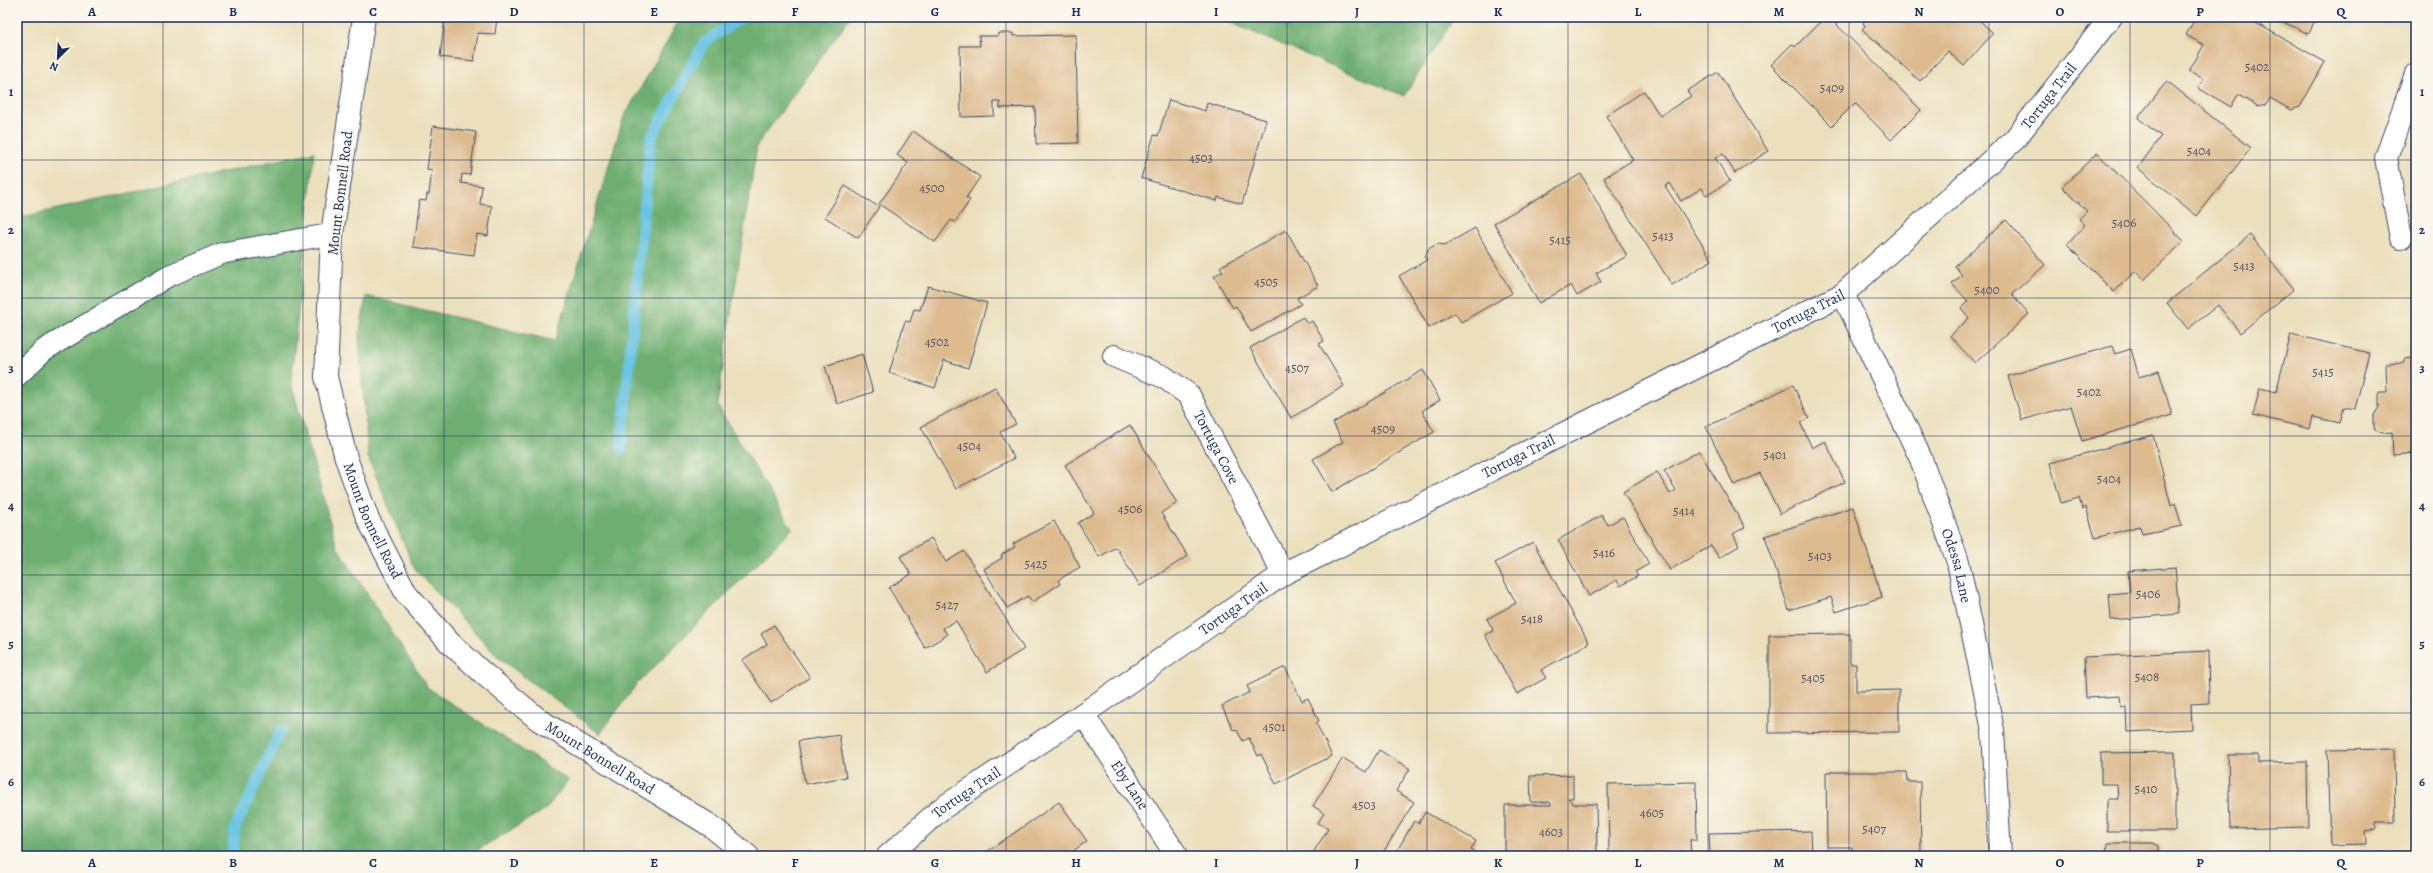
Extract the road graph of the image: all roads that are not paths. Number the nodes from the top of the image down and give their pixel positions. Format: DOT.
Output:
graph roads {
  1 [pos="364,17"];
  2 [pos="2111,17"];
  3 [pos="2416,74"];
  4 [pos="332,234"];
  5 [pos="2401,238"];
  6 [pos="1843,294"];
  7 [pos="1114,356"];
  8 [pos="17,376"];
  9 [pos="1283,574"];
  10 [pos="1083,714"];
  11 [pos="748,856"];
  12 [pos="888,856"];
  13 [pos="1177,856"];
  14 [pos="2000,856"];
  1 -- 4 [label="street, Mount Bonnell Road"];
  2 -- 6 [label="street, Tortuga Trail"];
  3 -- 5 [label="street"];
  4 -- 8 [label="lane"];
  4 -- 11 [label="street, Mount Bonnell Road"];
  6 -- 9 [label="street, Tortuga Trail"];
  6 -- 14 [label="street, Odessa Lane"];
  7 -- 9 [label="street, Tortuga Cove"];
  9 -- 10 [label="street, Tortuga Trail"];
  10 -- 12 [label="street, Tortuga Trail"];
  10 -- 13 [label="street, Eby Lane"];
}
